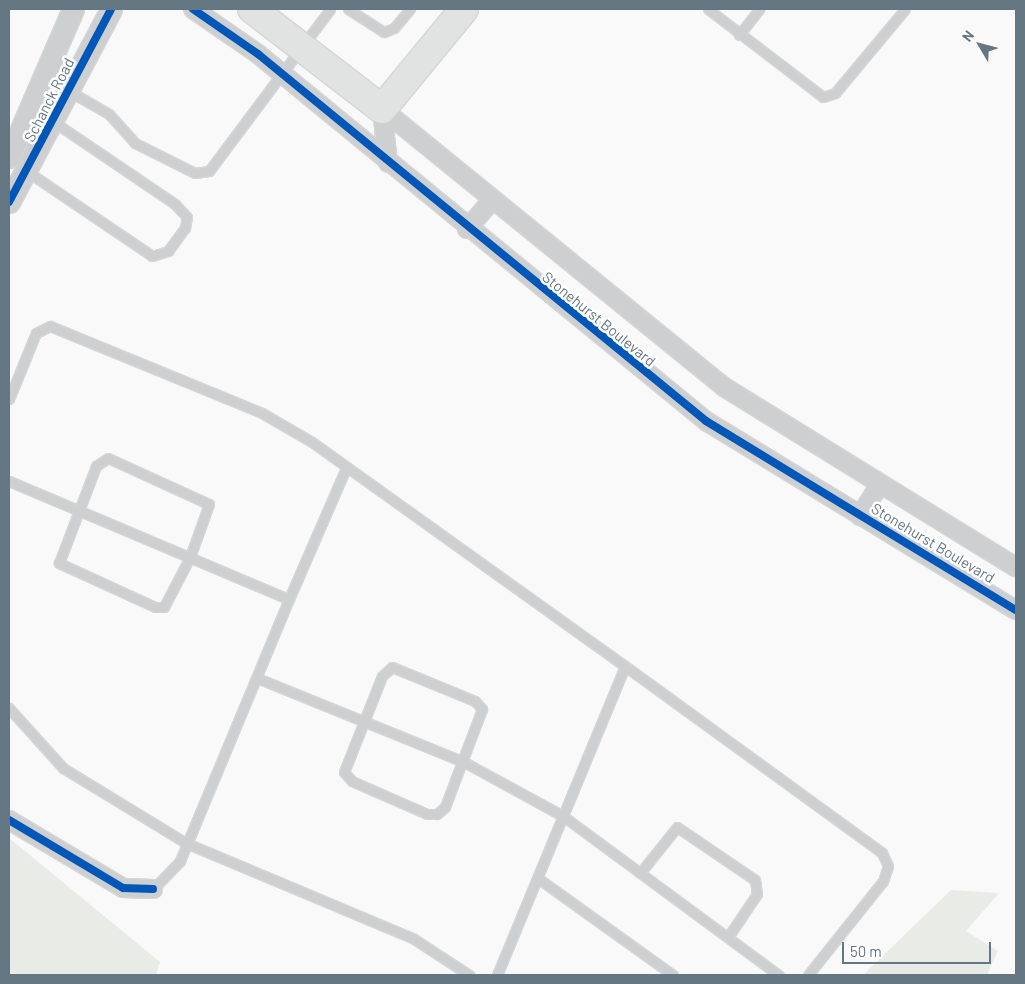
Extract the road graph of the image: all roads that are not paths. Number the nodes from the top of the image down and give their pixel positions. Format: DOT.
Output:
graph roads {
  1 [pos="72,9"];
  2 [pos="111,9"];
  3 [pos="193,9"];
  4 [pos="252,9"];
  5 [pos="330,9"];
  6 [pos="348,9"];
  7 [pos="410,9"];
  8 [pos="464,9"];
  9 [pos="708,9"];
  10 [pos="759,9"];
  11 [pos="905,9"];
  12 [pos="739,35"];
  13 [pos="302,43"];
  14 [pos="280,72"];
  15 [pos="69,91"];
  16 [pos="382,109"];
  17 [pos="54,122"];
  18 [pos="9,157"];
  19 [pos="388,163"];
  20 [pos="28,172"];
  21 [pos="492,200"];
  22 [pos="9,202"];
  23 [pos="467,229"];
  24 [pos="9,399"];
  25 [pos="346,468"];
  26 [pos="9,480"];
  27 [pos="879,485"];
  28 [pos="78,509"];
  29 [pos="860,516"];
  30 [pos="190,557"];
  31 [pos="1016,567"];
  32 [pos="289,599"];
  33 [pos="1016,610"];
  34 [pos="625,666"];
  35 [pos="256,678"];
  36 [pos="9,708"];
  37 [pos="362,720"];
  38 [pos="464,762"];
  39 [pos="564,816"];
  40 [pos="9,820"];
  41 [pos="186,843"];
  42 [pos="640,873"];
  43 [pos="539,879"];
  44 [pos="153,889"];
  45 [pos="728,937"];
  46 [pos="469,975"];
  47 [pos="497,975"];
  48 [pos="673,975"];
  49 [pos="779,975"];
  50 [pos="808,975"];
  1 -- 18 [label="street, Schanck Road"];
  2 -- 15 [label="street, Schanck Road"];
  3 -- 14 [label="street, Stonehurst Boulevard"];
  4 -- 13 [label="main road, Stonehurst Boulevard"];
  5 -- 13 [label="lane"];
  6 -- 7 [label="lane"];
  8 -- 16 [label="main road"];
  9 -- 12 [label="lane"];
  10 -- 12 [label="lane"];
  11 -- 12 [label="lane"];
  13 -- 14 [label="lane"];
  13 -- 16 [label="main road, Stonehurst Boulevard"];
  14 -- 15 [label="lane"];
  14 -- 19 [label="street, Stonehurst Boulevard"];
  15 -- 17 [label="street, Schanck Road"];
  16 -- 19 [label="street"];
  16 -- 21 [label="street, Stonehurst Boulevard"];
  17 -- 20 [label="street, Schanck Road"];
  17 -- 20 [label="lane"];
  19 -- 23 [label="street, Stonehurst Boulevard"];
  20 -- 22 [label="street, Schanck Road"];
  21 -- 23 [label="street"];
  21 -- 27 [label="street, Stonehurst Boulevard"];
  23 -- 29 [label="street, Stonehurst Boulevard"];
  24 -- 25 [label="lane"];
  25 -- 32 [label="lane"];
  25 -- 34 [label="lane"];
  26 -- 28 [label="lane"];
  27 -- 29 [label="street"];
  27 -- 31 [label="street, Stonehurst Boulevard"];
  28 -- 30 [label="lane"];
  28 -- 30 [label="lane"];
  28 -- 30 [label="lane"];
  29 -- 33 [label="street, Stonehurst Boulevard"];
  30 -- 32 [label="lane"];
  32 -- 35 [label="lane"];
  34 -- 39 [label="lane"];
  34 -- 50 [label="lane"];
  35 -- 37 [label="lane"];
  35 -- 41 [label="lane"];
  36 -- 41 [label="lane"];
  37 -- 38 [label="lane"];
  37 -- 38 [label="lane"];
  37 -- 38 [label="lane"];
  38 -- 39 [label="lane"];
  39 -- 42 [label="lane"];
  39 -- 43 [label="lane"];
  40 -- 44 [label="street"];
  41 -- 44 [label="lane"];
  41 -- 46 [label="lane"];
  42 -- 45 [label="lane"];
  42 -- 45 [label="lane"];
  43 -- 47 [label="lane"];
  43 -- 48 [label="lane"];
  45 -- 49 [label="lane"];
}
